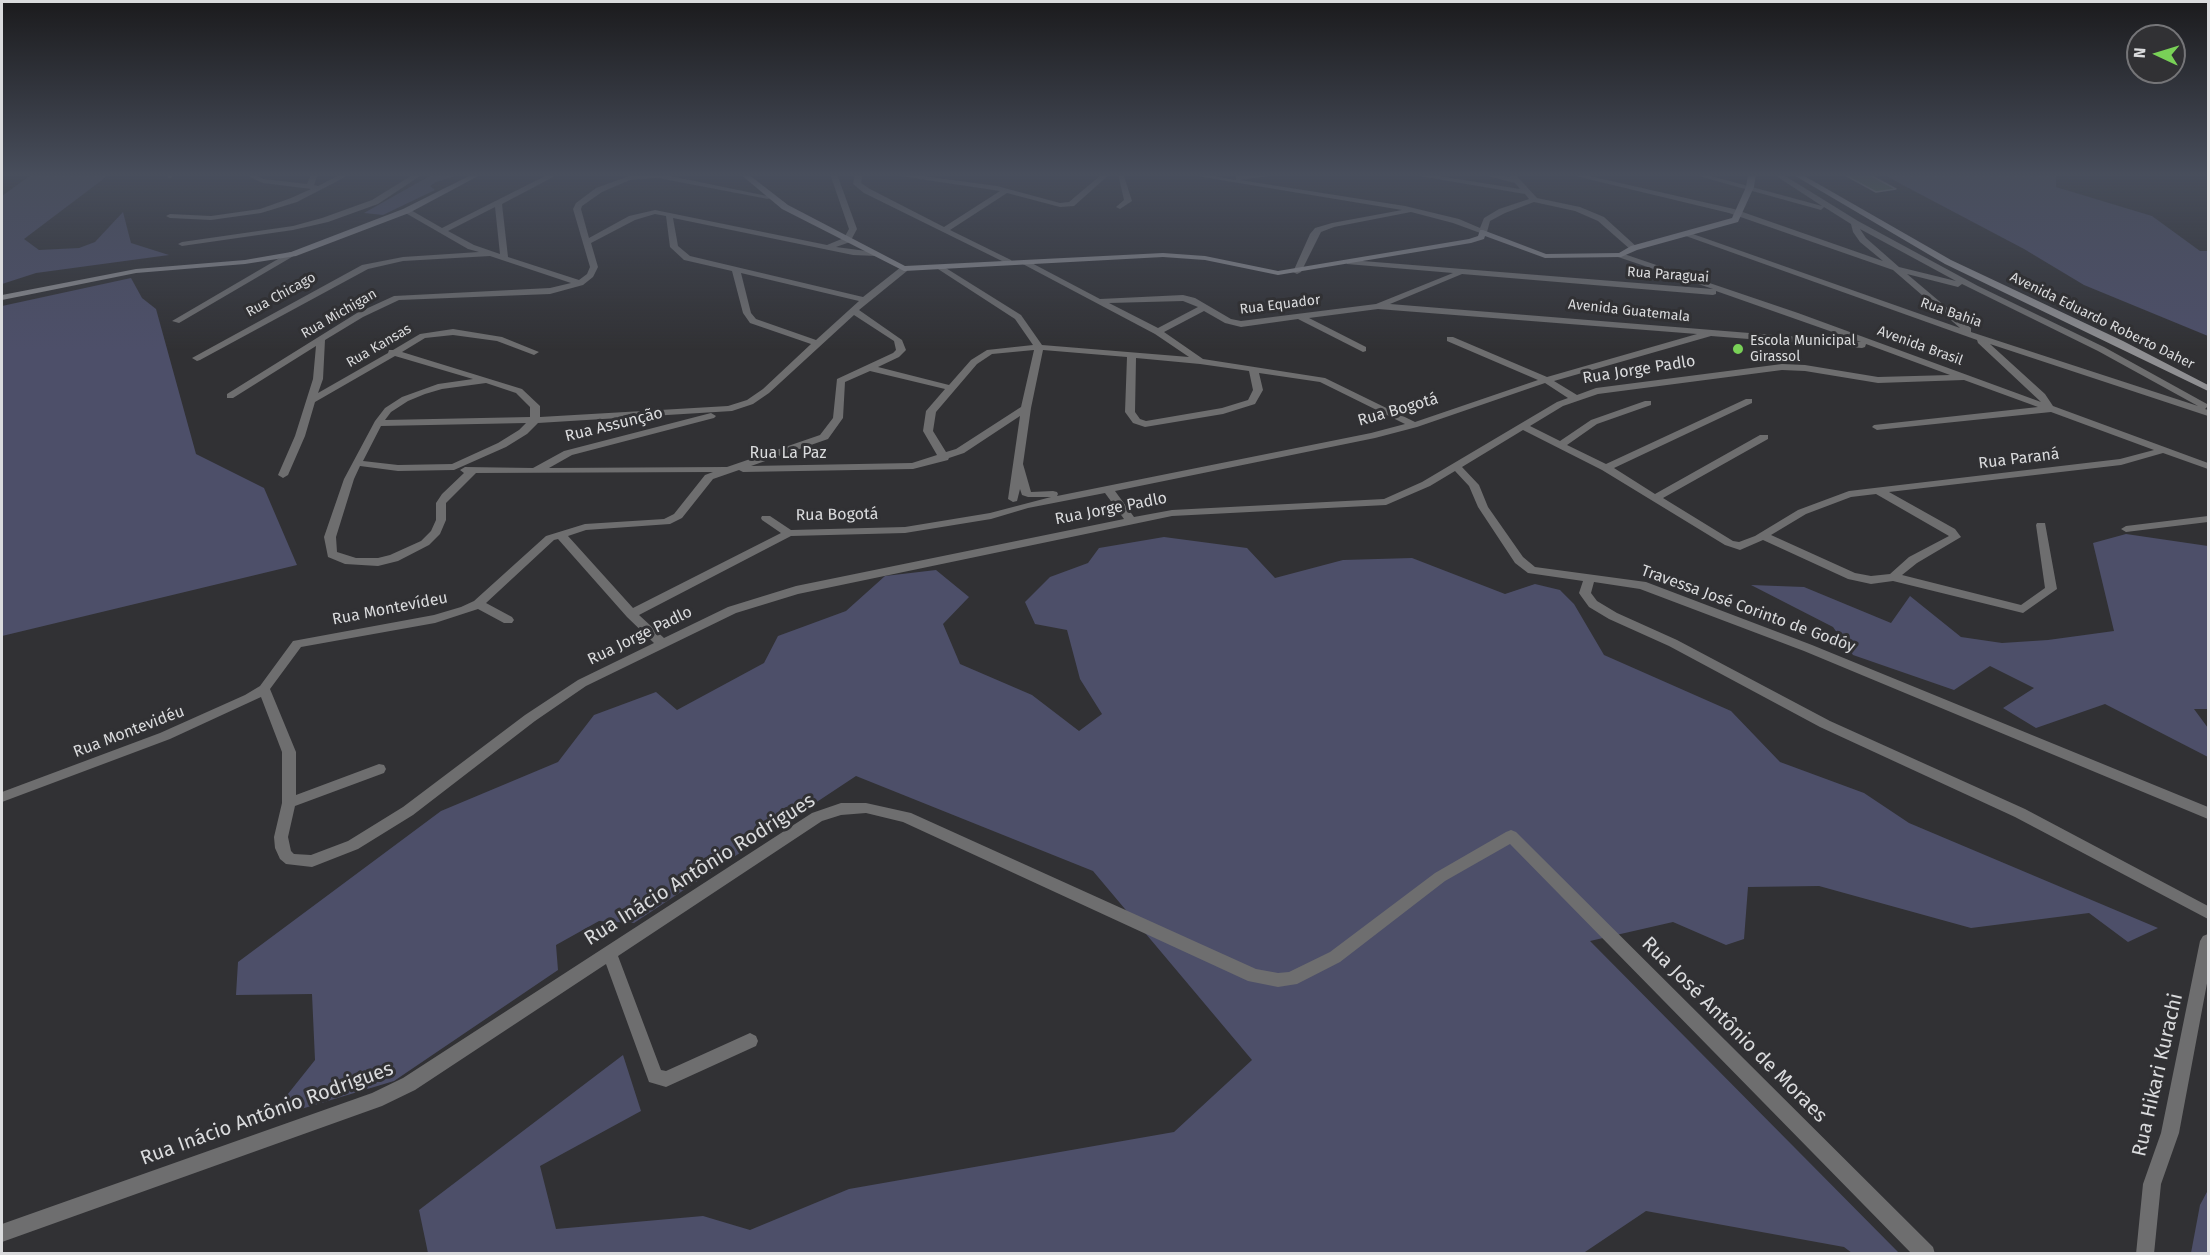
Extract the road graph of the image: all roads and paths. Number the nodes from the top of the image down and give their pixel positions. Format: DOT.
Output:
graph roads {
  1 [pos="1483,232"];
  2 [pos="261,233"];
  3 [pos="349,233"];
  4 [pos="447,233"];
  5 [pos="502,233"];
  6 [pos="586,233"];
  7 [pos="605,233"];
  8 [pos="672,233"];
  9 [pos="758,233"];
  10 [pos="833,233"];
  11 [pos="851,233"];
  12 [pos="950,233"];
  13 [pos="1315,233"];
  14 [pos="1484,233"];
  15 [pos="1618,233"];
  16 [pos="1695,233"];
  17 [pos="1795,233"];
  18 [pos="1860,233"];
  19 [pos="1873,233"];
  20 [pos="1897,233"];
  21 [pos="1687,235"];
  22 [pos="847,240"];
  23 [pos="589,241"];
  24 [pos="182,244"];
  25 [pos="828,247"];
  26 [pos="1634,248"];
  27 [pos="293,254"];
  28 [pos="489,254"];
  29 [pos="874,254"];
  30 [pos="1621,255"];
  31 [pos="504,257"];
  32 [pos="1008,262"];
  33 [pos="1023,262"];
  34 [pos="1350,262"];
  35 [pos="941,267"];
  36 [pos="1895,268"];
  37 [pos="904,269"];
  38 [pos="736,270"];
  39 [pos="1297,272"];
  40 [pos="1462,272"];
  41 [pos="580,283"];
  42 [pos="1975,288"];
  43 [pos="1732,293"];
  44 [pos="2,298"];
  45 [pos="866,300"];
  46 [pos="1101,301"];
  47 [pos="1378,306"];
  48 [pos="1205,307"];
  49 [pos="854,311"];
  50 [pos="1301,317"];
  51 [pos="176,321"];
  52 [pos="1158,332"];
  53 [pos="1708,334"];
  54 [pos="1975,336"];
  55 [pos="321,339"];
  56 [pos="1450,339"];
  57 [pos="819,344"];
  58 [pos="1878,346"];
  59 [pos="1039,347"];
  60 [pos="1363,349"];
  61 [pos="392,352"];
  62 [pos="534,352"];
  63 [pos="1132,356"];
  64 [pos="197,358"];
  65 [pos="1200,361"];
  66 [pos="871,368"];
  67 [pos="1253,369"];
  68 [pos="1965,376"];
  69 [pos="487,380"];
  70 [pos="1546,380"];
  71 [pos="951,388"];
  72 [pos="2208,388"];
  73 [pos="230,396"];
  74 [pos="1574,397"];
  75 [pos="311,401"];
  76 [pos="1749,401"];
  77 [pos="1648,403"];
  78 [pos="1026,408"];
  79 [pos="729,409"];
  80 [pos="2050,409"];
  81 [pos="2208,411"];
  82 [pos="535,420"];
  83 [pos="378,423"];
  84 [pos="1414,425"];
  85 [pos="1523,426"];
  86 [pos="1877,427"];
  87 [pos="1764,437"];
  88 [pos="1560,445"];
  89 [pos="2163,450"];
  90 [pos="944,458"];
  91 [pos="357,463"];
  92 [pos="1018,466"];
  93 [pos="1455,466"];
  94 [pos="2208,466"];
  95 [pos="454,467"];
  96 [pos="1606,468"];
  97 [pos="729,469"];
  98 [pos="472,471"];
  99 [pos="535,471"];
  100 [pos="283,475"];
  101 [pos="1108,489"];
  102 [pos="1877,490"];
  103 [pos="1657,497"];
  104 [pos="1013,500"];
  105 [pos="1027,500"];
  106 [pos="991,516"];
  107 [pos="766,518"];
  108 [pos="2208,519"];
  109 [pos="1130,520"];
  110 [pos="2041,525"];
  111 [pos="2126,530"];
  112 [pos="789,532"];
  113 [pos="560,534"];
  114 [pos="1763,536"];
  115 [pos="1893,577"];
  116 [pos="1589,578"];
  117 [pos="478,604"];
  118 [pos="631,614"];
  119 [pos="507,620"];
  120 [pos="662,643"];
  121 [pos="264,689"];
  122 [pos="379,769"];
  123 [pos="2,797"];
  124 [pos="289,803"];
  125 [pos="2208,813"];
  126 [pos="1511,836"];
  127 [pos="2208,913"];
  128 [pos="2208,941"];
  129 [pos="609,952"];
  130 [pos="750,1041"];
  131 [pos="2,1233"];
  132 [pos="1926,1254"];
  133 [pos="2145,1254"];
  1 -- 34 [label="main road"];
  2 -- 24 [label="street"];
  3 -- 27 [label="main road"];
  4 -- 28 [label="street"];
  5 -- 31 [label="street"];
  6 -- 23 [label="street"];
  7 -- 23 [label="street"];
  8 -- 38 [label="street"];
  9 -- 25 [label="street"];
  10 -- 22 [label="main road"];
  11 -- 22 [label="street"];
  12 -- 32 [label="street"];
  13 -- 39 [label="street"];
  14 -- 30 [label="main road"];
  15 -- 26 [label="street"];
  16 -- 21 [label="main road"];
  17 -- 36 [label="street"];
  18 -- 36 [label="street"];
  19 -- 42 [label="street"];
  20 -- 72 [label="main road, Avenida Eduardo Roberto Daher"];
  21 -- 26 [label="main road"];
  21 -- 54 [label="street, Rua Bahia"];
  22 -- 25 [label="street"];
  22 -- 29 [label="main road"];
  23 -- 41 [label="street"];
  25 -- 29 [label="street"];
  26 -- 30 [label="main road"];
  27 -- 44 [label="main road"];
  27 -- 51 [label="street"];
  28 -- 31 [label="street"];
  28 -- 64 [label="street, Rua Chicago"];
  29 -- 37 [label="main road"];
  30 -- 43 [label="street, Avenida Brasil"];
  31 -- 41 [label="street"];
  32 -- 33 [label="main road"];
  32 -- 35 [label="main road"];
  33 -- 39 [label="main road"];
  33 -- 46 [label="street"];
  34 -- 39 [label="main road"];
  34 -- 40 [label="street, Rua Paraguai"];
  35 -- 37 [label="main road"];
  35 -- 59 [label="street"];
  36 -- 42 [label="street"];
  36 -- 54 [label="street"];
  37 -- 45 [label="street, Rua Assunção"];
  38 -- 45 [label="street"];
  38 -- 57 [label="street"];
  40 -- 43 [label="street, Rua Paraguai"];
  40 -- 47 [label="street, Rua Equador"];
  41 -- 55 [label="street, Rua Michigan"];
  42 -- 81 [label="street"];
  43 -- 58 [label="street, Avenida Brasil"];
  45 -- 49 [label="street, Rua Assunção"];
  46 -- 48 [label="street, Rua Equador"];
  46 -- 52 [label="street"];
  47 -- 50 [label="street, Rua Equador"];
  47 -- 53 [label="street, Avenida Guatemala"];
  48 -- 50 [label="street, Rua Equador"];
  48 -- 52 [label="street"];
  49 -- 57 [label="street, Rua Assunção"];
  49 -- 66 [label="street"];
  50 -- 60 [label="street"];
  52 -- 65 [label="street"];
  53 -- 58 [label="street, Avenida Guatemala"];
  53 -- 70 [label="street, Rua Bogotá"];
  54 -- 80 [label="street"];
  54 -- 81 [label="street, Rua Bahia"];
  55 -- 73 [label="street, Rua Michigan"];
  55 -- 75 [label="street"];
  56 -- 70 [label="street"];
  57 -- 79 [label="street, Rua Assunção"];
  58 -- 68 [label="street, Avenida Brasil"];
  59 -- 63 [label="street"];
  59 -- 71 [label="street"];
  59 -- 78 [label="street"];
  61 -- 62 [label="street, Rua Kansas"];
  61 -- 69 [label="street"];
  61 -- 75 [label="street, Rua Kansas"];
  63 -- 65 [label="street"];
  63 -- 67 [label="street"];
  65 -- 67 [label="street"];
  66 -- 71 [label="street"];
  66 -- 97 [label="street, Rua Montevídeu"];
  67 -- 84 [label="street"];
  68 -- 74 [label="street, Rua Jorge Padlo"];
  68 -- 80 [label="street, Avenida Brasil"];
  69 -- 82 [label="street"];
  69 -- 83 [label="street"];
  70 -- 74 [label="street"];
  70 -- 84 [label="street, Rua Bogotá"];
  71 -- 90 [label="street"];
  74 -- 85 [label="street, Rua Jorge Padlo"];
  75 -- 100 [label="street"];
  76 -- 96 [label="street"];
  77 -- 88 [label="street"];
  78 -- 90 [label="street, Rua La Paz"];
  78 -- 92 [label="street"];
  79 -- 82 [label="street"];
  79 -- 99 [label="street, Rua Assunção"];
  80 -- 86 [label="street"];
  80 -- 89 [label="street, Avenida Brasil"];
  82 -- 83 [label="street"];
  82 -- 95 [label="street"];
  83 -- 91 [label="street"];
  84 -- 101 [label="street, Rua Bogotá"];
  85 -- 88 [label="street"];
  85 -- 93 [label="street, Rua Jorge Padlo"];
  87 -- 103 [label="street"];
  88 -- 96 [label="street"];
  89 -- 94 [label="street, Avenida Brasil"];
  89 -- 102 [label="street, Rua Paraná"];
  90 -- 97 [label="street, Rua La Paz"];
  91 -- 95 [label="street"];
  91 -- 98 [label="street"];
  92 -- 104 [label="street"];
  92 -- 105 [label="street"];
  93 -- 109 [label="street, Rua Jorge Padlo"];
  93 -- 116 [label="street, Travessa José Corinto de Godóy"];
  95 -- 98 [label="street"];
  96 -- 103 [label="street"];
  97 -- 99 [label="street, Rua La Paz"];
  97 -- 113 [label="street, Rua Montevídeu"];
  98 -- 99 [label="street"];
  101 -- 105 [label="street, Rua Bogotá"];
  101 -- 109 [label="street"];
  102 -- 114 [label="street, Rua Paraná"];
  102 -- 115 [label="street"];
  103 -- 114 [label="street, Rua Paraná"];
  104 -- 105 [label="street, Rua Bogotá"];
  104 -- 106 [label="street, Rua Bogotá"];
  105 -- 106 [label="street, Rua Bogotá"];
  106 -- 112 [label="street, Rua Bogotá"];
  107 -- 112 [label="street"];
  108 -- 111 [label="street"];
  109 -- 120 [label="street, Rua Jorge Padlo"];
  110 -- 115 [label="street"];
  112 -- 118 [label="street, Rua Bogotá"];
  113 -- 117 [label="street, Rua Montevídeu"];
  113 -- 118 [label="street"];
  114 -- 115 [label="street"];
  116 -- 125 [label="street, Travessa José Corinto de Godóy"];
  116 -- 127 [label="street"];
  117 -- 119 [label="street"];
  117 -- 121 [label="street, Rua Montevídeu"];
  118 -- 120 [label="street"];
  120 -- 124 [label="street, Rua Jorge Padlo"];
  121 -- 123 [label="street, Rua Montevidéu"];
  121 -- 124 [label="street"];
  122 -- 124 [label="street"];
  126 -- 129 [label="street, Rua Inácio Antônio Rodrigues"];
  126 -- 132 [label="street, Rua José Antônio de Moraes"];
  128 -- 133 [label="street, Rua Hikari Kurachi"];
  129 -- 130 [label="street"];
  129 -- 131 [label="street, Rua Inácio Antônio Rodrigues"];
}
